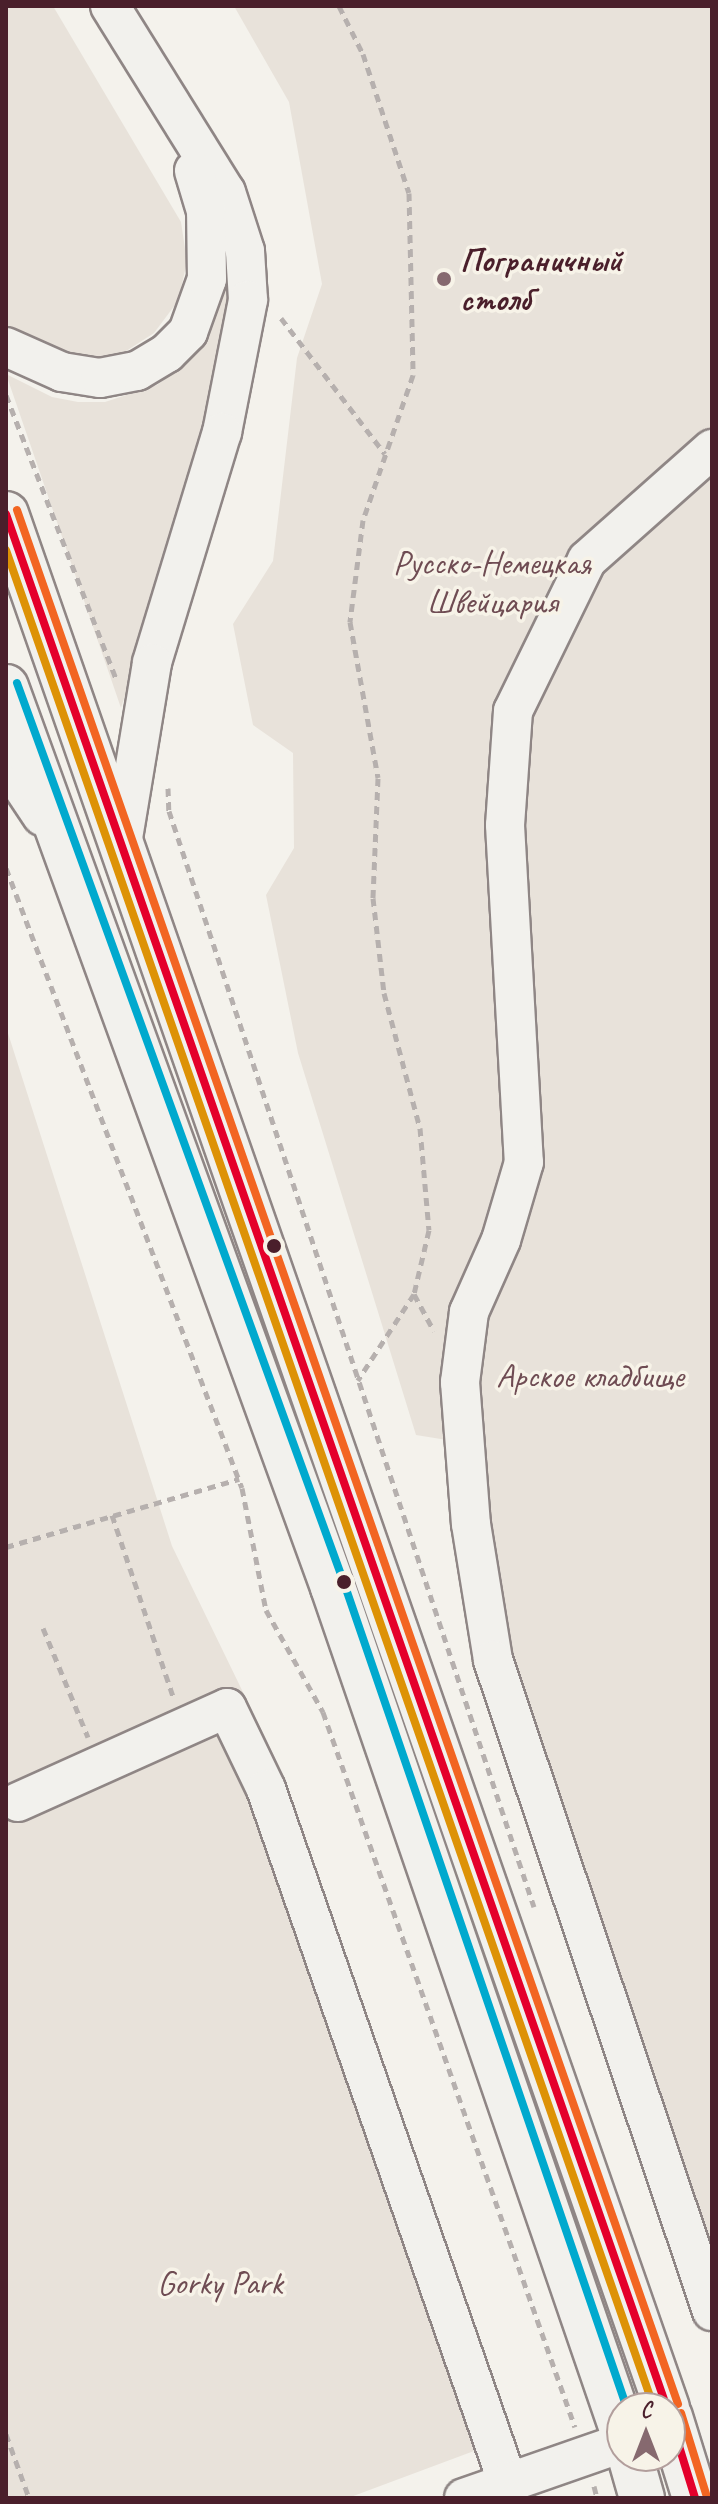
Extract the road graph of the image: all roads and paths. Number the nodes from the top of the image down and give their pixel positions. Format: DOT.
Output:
graph roads {
  1 [pos="110,6"];
  2 [pos="339,6"];
  3 [pos="162,94"];
  4 [pos="281,318"];
  5 [pos="6,347"];
  6 [pos="6,395"];
  7 [pos="712,449"];
  8 [pos="386,454"];
  9 [pos="6,514"];
  10 [pos="6,687"];
  11 [pos="120,690"];
  12 [pos="6,762"];
  13 [pos="167,782"];
  14 [pos="123,838"];
  15 [pos="65,850"];
  16 [pos="6,868"];
  17 [pos="357,1381"];
  18 [pos="239,1479"];
  19 [pos="112,1515"];
  20 [pos="6,1547"];
  21 [pos="43,1628"];
  22 [pos="182,1724"];
  23 [pos="99,1764"];
  24 [pos="18,1802"];
  25 [pos="537,1916"];
  26 [pos="712,2311"];
  27 [pos="609,2392"];
  28 [pos="661,2392"];
  29 [pos="6,2434"];
  30 [pos="606,2449"];
  31 [pos="585,2456"];
  32 [pos="686,2469"];
  33 [pos="635,2472"];
  34 [pos="508,2483"];
  35 [pos="29,2498"];
  36 [pos="464,2498"];
  37 [pos="597,2498"];
  38 [pos="642,2498"];
  39 [pos="695,2498"];
  1 -- 3 [label="street"];
  2 -- 8 [label="path"];
  3 -- 5 [label="street"];
  3 -- 14 [label="street"];
  4 -- 8 [label="path"];
  6 -- 11 [label="path"];
  7 -- 26 [label="street"];
  8 -- 17 [label="path"];
  9 -- 14 [label="main road"];
  10 -- 15 [label="main road"];
  12 -- 15 [label="street"];
  13 -- 17 [label="path"];
  14 -- 28 [label="main road"];
  15 -- 27 [label="main road"];
  16 -- 18 [label="path"];
  17 -- 25 [label="path"];
  18 -- 19 [label="path"];
  18 -- 31 [label="path"];
  19 -- 20 [label="path"];
  19 -- 22 [label="path"];
  21 -- 23 [label="path"];
  22 -- 23 [label="street"];
  22 -- 34 [label="street"];
  23 -- 24 [label="street"];
  29 -- 35 [label="path"];
  30 -- 31 [label="street"];
  31 -- 34 [label="street"];
  31 -- 37 [label="path"];
  32 -- 39 [label="main road"];
  33 -- 38 [label="main road"];
  34 -- 36 [label="street"];
}
